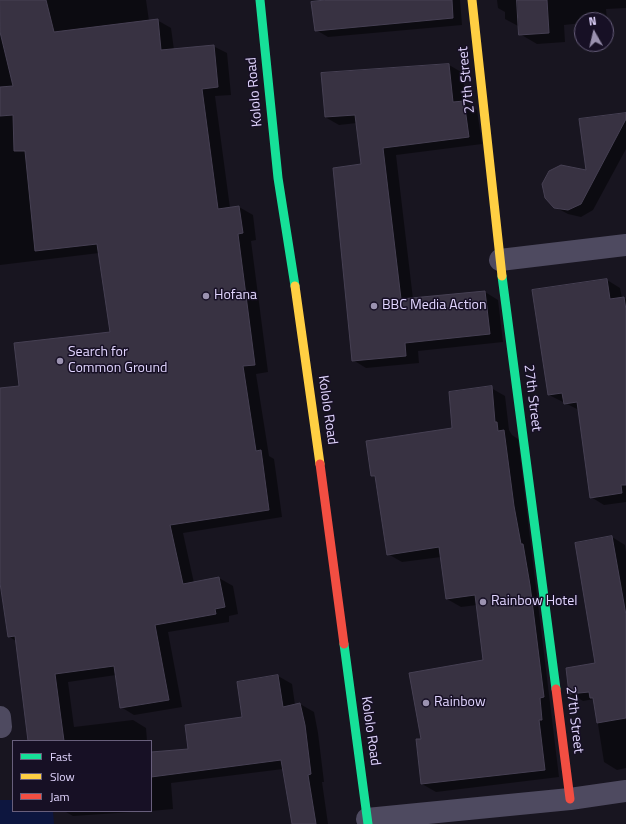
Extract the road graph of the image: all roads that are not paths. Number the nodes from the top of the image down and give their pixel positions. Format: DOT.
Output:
graph roads {
  1 [pos="260,0"];
  2 [pos="472,0"];
  3 [pos="626,245"];
  4 [pos="500,260"];
  5 [pos="626,791"];
  6 [pos="570,799"];
  7 [pos="367,822"];
  1 -- 7 [label="street, Kololo Road"];
  2 -- 4 [label="street, 27th Street"];
  3 -- 4 [label="street"];
  4 -- 6 [label="street, 27th Street"];
  5 -- 6 [label="street"];
  6 -- 7 [label="street"];
}
